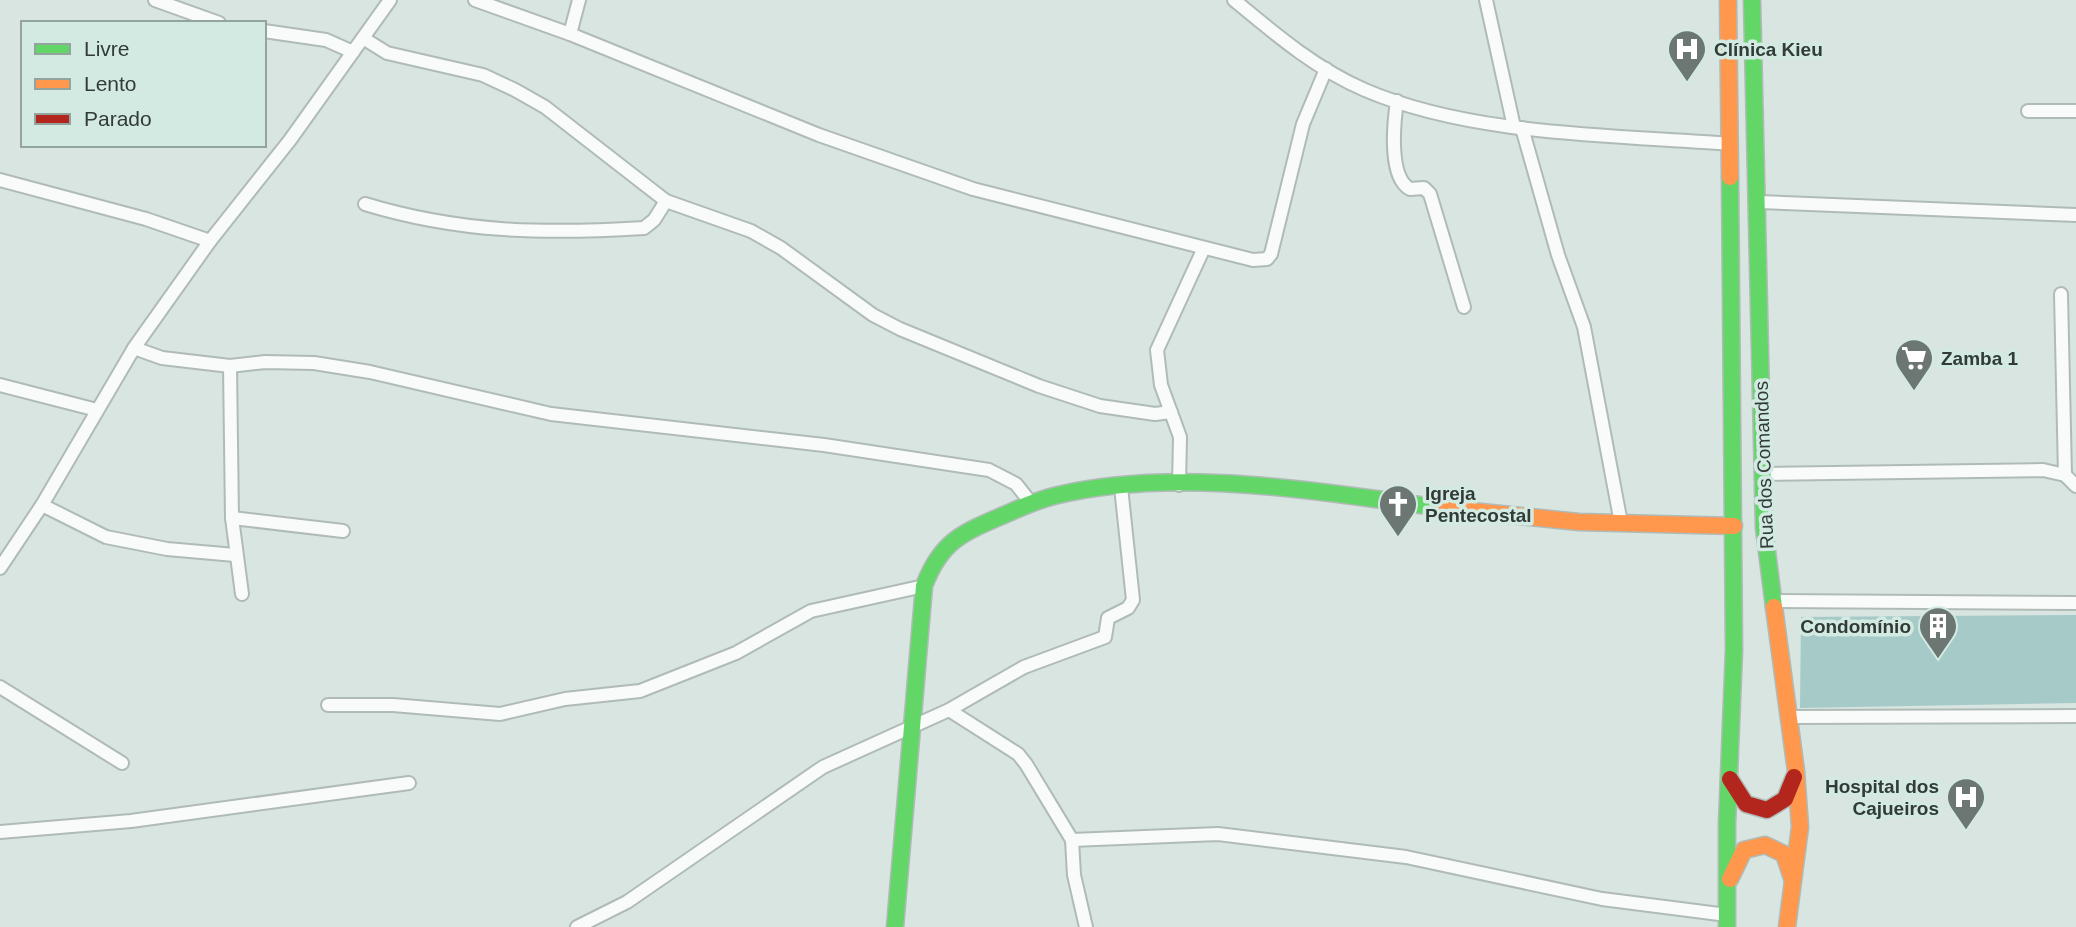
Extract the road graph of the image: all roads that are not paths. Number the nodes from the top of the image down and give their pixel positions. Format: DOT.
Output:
graph roads {
  1 [pos="155,0"];
  2 [pos="390,0"];
  3 [pos="475,0"];
  4 [pos="579,0"];
  5 [pos="1234,0"];
  6 [pos="1486,0"];
  7 [pos="1728,0"];
  8 [pos="1752,0"];
  9 [pos="213,21"];
  10 [pos="266,31"];
  11 [pos="570,34"];
  12 [pos="363,38"];
  13 [pos="353,52"];
  14 [pos="1326,69"];
  15 [pos="1397,101"];
  16 [pos="2028,111"];
  17 [pos="2076,111"];
  18 [pos="1518,128"];
  19 [pos="1731,144"];
  20 [pos="0,180"];
  21 [pos="666,201"];
  22 [pos="1759,202"];
  23 [pos="365,204"];
  24 [pos="2076,215"];
  25 [pos="210,241"];
  26 [pos="1203,250"];
  27 [pos="2061,294"];
  28 [pos="1464,307"];
  29 [pos="134,348"];
  30 [pos="230,366"];
  31 [pos="0,385"];
  32 [pos="97,410"];
  33 [pos="1171,412"];
  34 [pos="1762,474"];
  35 [pos="2065,475"];
  36 [pos="1179,485"];
  37 [pos="2076,486"];
  38 [pos="1121,487"];
  39 [pos="1031,503"];
  40 [pos="42,505"];
  41 [pos="232,518"];
  42 [pos="1621,523"];
  43 [pos="1734,526"];
  44 [pos="342,531"];
  45 [pos="235,555"];
  46 [pos="0,568"];
  47 [pos="924,586"];
  48 [pos="243,594"];
  49 [pos="1772,601"];
  50 [pos="2076,603"];
  51 [pos="0,687"];
  52 [pos="328,705"];
  53 [pos="949,710"];
  54 [pos="2076,716"];
  55 [pos="1788,717"];
  56 [pos="911,727"];
  57 [pos="122,763"];
  58 [pos="1796,771"];
  59 [pos="1728,776"];
  60 [pos="409,783"];
  61 [pos="0,832"];
  62 [pos="1072,840"];
  63 [pos="1727,890"];
  64 [pos="1793,896"];
  65 [pos="1727,921"];
  66 [pos="577,927"];
  67 [pos="895,927"];
  68 [pos="1086,927"];
  69 [pos="1787,927"];
  1 -- 9 [label="street"];
  2 -- 12 [label="street"];
  3 -- 11 [label="street"];
  4 -- 11 [label="street"];
  5 -- 14 [label="street"];
  6 -- 18 [label="street"];
  7 -- 19 [label="main road, Rua dos Comandos"];
  8 -- 22 [label="main road, Rua dos Comandos"];
  10 -- 13 [label="street"];
  11 -- 26 [label="street"];
  12 -- 13 [label="street"];
  12 -- 21 [label="street"];
  13 -- 25 [label="street"];
  14 -- 15 [label="street"];
  14 -- 26 [label="street"];
  15 -- 18 [label="street"];
  15 -- 28 [label="street"];
  16 -- 17 [label="street"];
  18 -- 19 [label="street"];
  18 -- 42 [label="street"];
  19 -- 43 [label="main road, Rua dos Comandos"];
  20 -- 25 [label="street"];
  21 -- 23 [label="street"];
  21 -- 33 [label="street"];
  22 -- 24 [label="street"];
  22 -- 34 [label="main road, Rua dos Comandos"];
  25 -- 29 [label="street"];
  26 -- 33 [label="street"];
  27 -- 35 [label="street"];
  29 -- 30 [label="street"];
  29 -- 32 [label="street"];
  30 -- 39 [label="street"];
  30 -- 41 [label="street"];
  31 -- 32 [label="street"];
  32 -- 40 [label="street"];
  33 -- 36 [label="street"];
  34 -- 35 [label="street"];
  34 -- 49 [label="main road, Rua dos Comandos"];
  35 -- 37 [label="street"];
  36 -- 38 [label="main road"];
  36 -- 42 [label="main road"];
  38 -- 39 [label="main road"];
  38 -- 53 [label="street"];
  39 -- 47 [label="main road"];
  40 -- 45 [label="street"];
  40 -- 46 [label="street"];
  41 -- 44 [label="street"];
  41 -- 45 [label="street"];
  42 -- 43 [label="main road"];
  43 -- 59 [label="main road, Rua dos Comandos"];
  45 -- 48 [label="street"];
  47 -- 52 [label="street"];
  47 -- 56 [label="main road"];
  49 -- 50 [label="street"];
  49 -- 55 [label="main road, Rua dos Comandos"];
  51 -- 57 [label="street"];
  53 -- 56 [label="street"];
  53 -- 62 [label="street"];
  54 -- 55 [label="street"];
  55 -- 58 [label="main road, Rua dos Comandos"];
  56 -- 66 [label="street"];
  56 -- 67 [label="main road"];
  58 -- 59 [label="main road"];
  58 -- 64 [label="main road, Rua dos Comandos"];
  59 -- 63 [label="main road, Rua dos Comandos"];
  60 -- 61 [label="street"];
  62 -- 65 [label="street"];
  62 -- 68 [label="street"];
  63 -- 64 [label="main road"];
  63 -- 65 [label="main road, Rua dos Comandos"];
  64 -- 69 [label="main road, Rua dos Comandos"];
}
